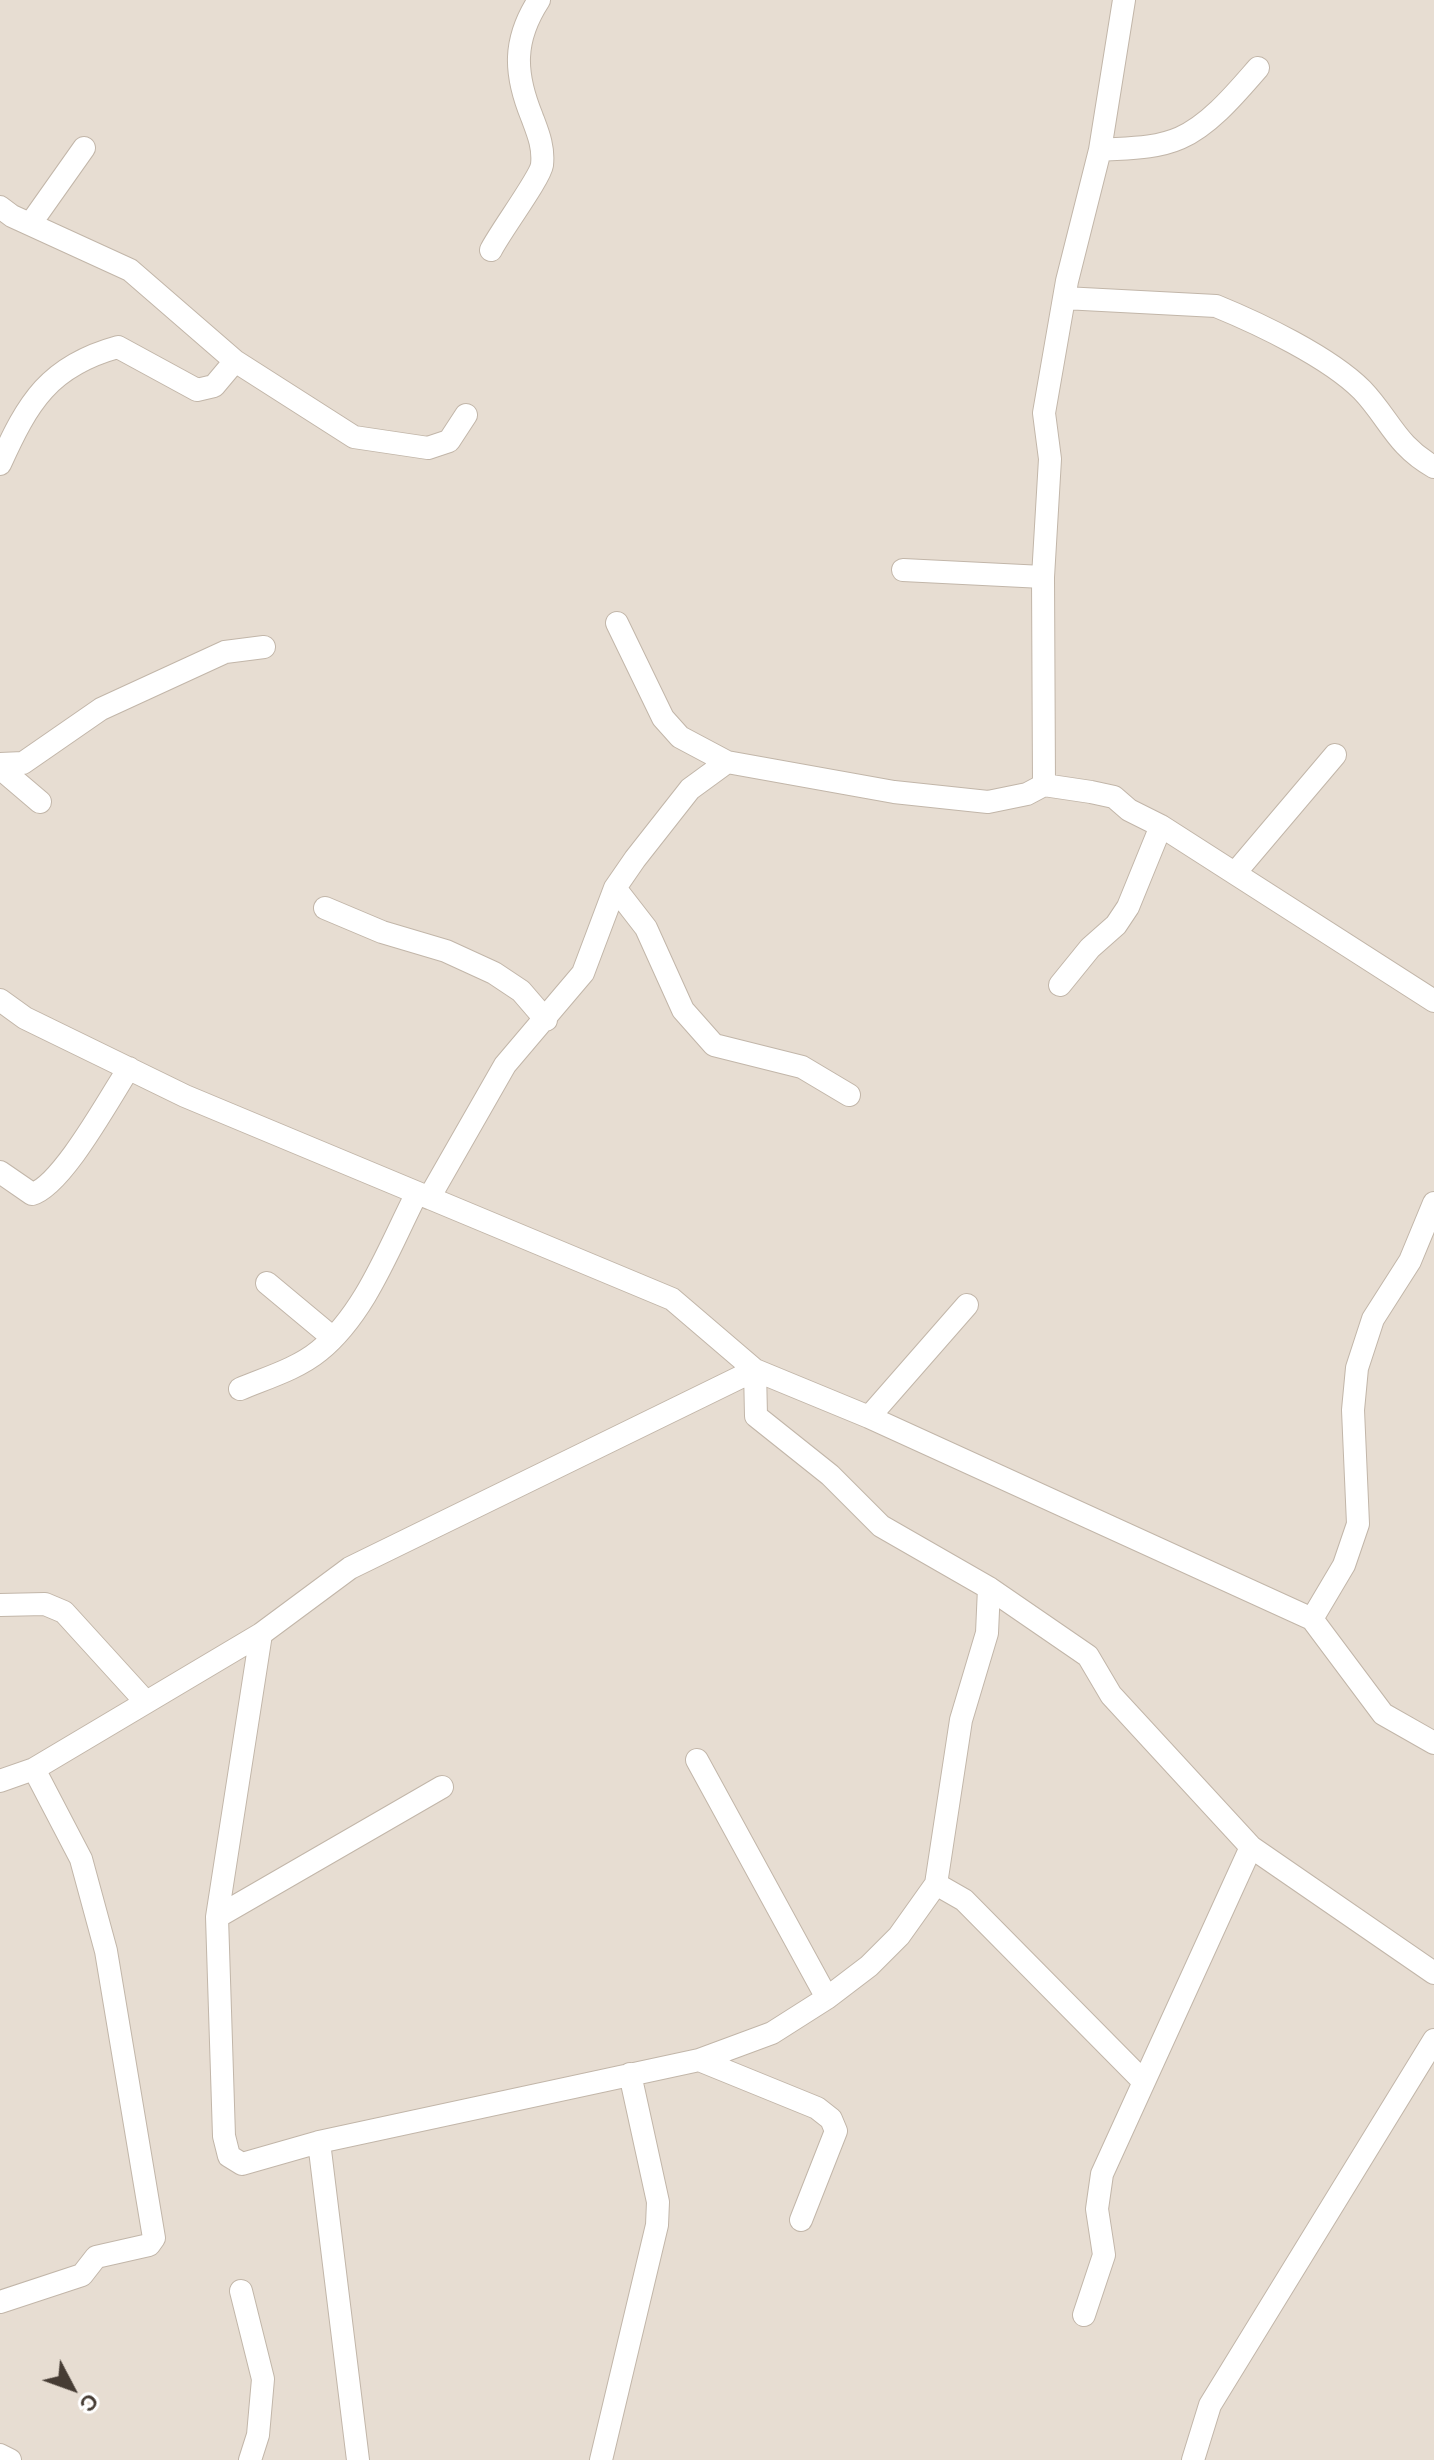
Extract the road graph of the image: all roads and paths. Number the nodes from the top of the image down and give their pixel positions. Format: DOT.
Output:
graph roads {
  1 [pos="539,0"];
  2 [pos="1124,0"];
  3 [pos="1258,68"];
  4 [pos="84,148"];
  5 [pos="1100,150"];
  6 [pos="0,207"];
  7 [pos="31,223"];
  8 [pos="491,250"];
  9 [pos="1064,298"];
  10 [pos="235,361"];
  11 [pos="466,415"];
  12 [pos="0,464"];
  13 [pos="1434,467"];
  14 [pos="903,570"];
  15 [pos="1043,577"];
  16 [pos="617,623"];
  17 [pos="264,647"];
  18 [pos="1335,755"];
  19 [pos="727,762"];
  20 [pos="0,766"];
  21 [pos="1044,785"];
  22 [pos="40,802"];
  23 [pos="1161,826"];
  24 [pos="1235,873"];
  25 [pos="615,888"];
  26 [pos="325,908"];
  27 [pos="1060,985"];
  28 [pos="0,1000"];
  29 [pos="1434,1001"];
  30 [pos="546,1020"];
  31 [pos="129,1068"];
  32 [pos="849,1095"];
  33 [pos="0,1172"];
  34 [pos="423,1195"];
  35 [pos="1434,1205"];
  36 [pos="267,1283"];
  37 [pos="967,1305"];
  38 [pos="333,1338"];
  39 [pos="755,1370"];
  40 [pos="240,1389"];
  41 [pos="869,1417"];
  42 [pos="989,1588"];
  43 [pos="0,1605"];
  44 [pos="1312,1619"];
  45 [pos="261,1634"];
  46 [pos="145,1701"];
  47 [pos="1434,1743"];
  48 [pos="697,1760"];
  49 [pos="34,1769"];
  50 [pos="0,1781"];
  51 [pos="442,1787"];
  52 [pos="1251,1847"];
  53 [pos="936,1884"];
  54 [pos="217,1917"];
  55 [pos="1434,1973"];
  56 [pos="827,1998"];
  57 [pos="1434,2040"];
  58 [pos="699,2060"];
  59 [pos="630,2074"];
  60 [pos="1144,2082"];
  61 [pos="319,2142"];
  62 [pos="801,2220"];
  63 [pos="241,2291"];
  64 [pos="0,2302"];
  65 [pos="1084,2315"];
  66 [pos="0,2455"];
  67 [pos="10,2460"];
  68 [pos="250,2460"];
  69 [pos="358,2460"];
  70 [pos="601,2460"];
  71 [pos="1193,2460"];
  1 -- 8 [label="street"];
  2 -- 5 [label="street"];
  3 -- 5 [label="street"];
  4 -- 7 [label="street"];
  5 -- 9 [label="street"];
  6 -- 7 [label="street"];
  7 -- 10 [label="street"];
  9 -- 13 [label="street"];
  9 -- 15 [label="street"];
  10 -- 11 [label="street"];
  10 -- 12 [label="street"];
  14 -- 15 [label="street"];
  15 -- 21 [label="street"];
  16 -- 19 [label="street"];
  17 -- 20 [label="street"];
  18 -- 24 [label="street"];
  19 -- 21 [label="street"];
  19 -- 25 [label="street"];
  20 -- 22 [label="street"];
  21 -- 23 [label="street"];
  23 -- 24 [label="street"];
  23 -- 27 [label="street"];
  24 -- 29 [label="street"];
  25 -- 30 [label="street"];
  25 -- 32 [label="street"];
  26 -- 30 [label="street"];
  28 -- 31 [label="street"];
  30 -- 34 [label="street"];
  31 -- 33 [label="street"];
  31 -- 34 [label="street"];
  34 -- 38 [label="street"];
  34 -- 39 [label="street"];
  35 -- 44 [label="street"];
  36 -- 38 [label="street"];
  37 -- 41 [label="street"];
  38 -- 40 [label="street"];
  39 -- 41 [label="street"];
  39 -- 42 [label="street"];
  39 -- 45 [label="street"];
  41 -- 44 [label="street"];
  42 -- 52 [label="street"];
  42 -- 53 [label="street"];
  43 -- 46 [label="street"];
  44 -- 47 [label="street"];
  45 -- 46 [label="street"];
  45 -- 54 [label="street"];
  46 -- 49 [label="street"];
  48 -- 56 [label="street"];
  49 -- 50 [label="street"];
  49 -- 64 [label="street"];
  51 -- 54 [label="street"];
  52 -- 55 [label="street"];
  52 -- 60 [label="street"];
  53 -- 56 [label="street"];
  53 -- 60 [label="street"];
  54 -- 61 [label="street"];
  56 -- 58 [label="street"];
  57 -- 71 [label="street"];
  58 -- 59 [label="street"];
  58 -- 62 [label="street"];
  59 -- 61 [label="street"];
  59 -- 70 [label="street"];
  60 -- 65 [label="street"];
  61 -- 69 [label="street"];
  63 -- 68 [label="street"];
  66 -- 67 [label="street"];
}
